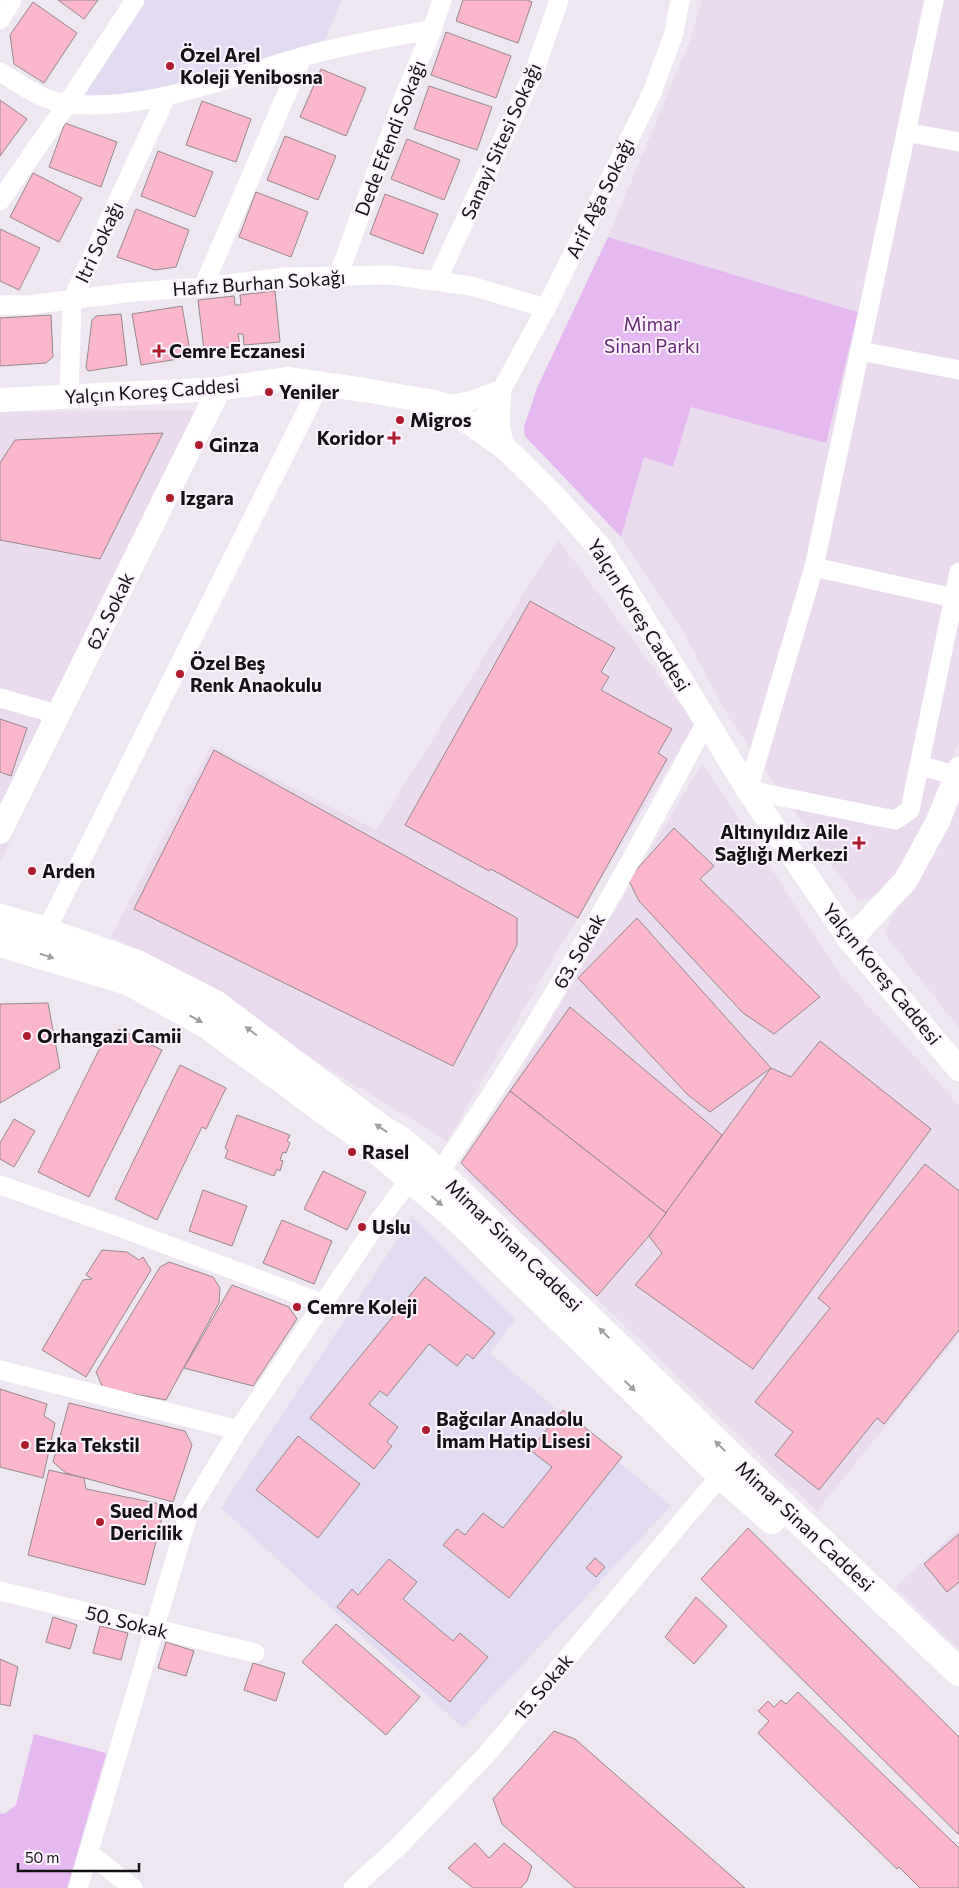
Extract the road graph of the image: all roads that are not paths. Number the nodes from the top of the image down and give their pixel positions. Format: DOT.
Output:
graph roads {
  1 [pos="12,0"];
  2 [pos="135,0"];
  3 [pos="442,0"];
  4 [pos="559,0"];
  5 [pos="680,0"];
  6 [pos="934,0"];
  7 [pos="0,20"];
  8 [pos="432,30"];
  9 [pos="302,56"];
  10 [pos="0,72"];
  11 [pos="166,97"];
  12 [pos="67,104"];
  13 [pos="906,132"];
  14 [pos="959,142"];
  15 [pos="0,201"];
  16 [pos="338,276"];
  17 [pos="437,280"];
  18 [pos="203,287"];
  19 [pos="72,300"];
  20 [pos="0,305"];
  21 [pos="546,308"];
  22 [pos="860,351"];
  23 [pos="959,370"];
  24 [pos="320,384"];
  25 [pos="219,389"];
  26 [pos="502,389"];
  27 [pos="68,396"];
  28 [pos="0,400"];
  29 [pos="444,405"];
  30 [pos="477,427"];
  31 [pos="505,448"];
  32 [pos="814,567"];
  33 [pos="959,572"];
  34 [pos="954,598"];
  35 [pos="0,698"];
  36 [pos="60,714"];
  37 [pos="706,722"];
  38 [pos="919,765"];
  39 [pos="958,773"];
  40 [pos="748,790"];
  41 [pos="0,832"];
  42 [pos="0,918"];
  43 [pos="46,931"];
  44 [pos="850,940"];
  45 [pos="0,943"];
  46 [pos="959,1069"];
  47 [pos="439,1173"];
  48 [pos="411,1178"];
  49 [pos="0,1186"];
  50 [pos="324,1304"];
  51 [pos="0,1370"];
  52 [pos="238,1430"];
  53 [pos="721,1475"];
  54 [pos="0,1591"];
  55 [pos="154,1629"];
  56 [pos="255,1653"];
  57 [pos="959,1672"];
  58 [pos="959,1693"];
  59 [pos="89,1852"];
  60 [pos="78,1888"];
  61 [pos="133,1888"];
  62 [pos="353,1888"];
  1 -- 7 [label="street"];
  2 -- 12 [label="street"];
  3 -- 8 [label="street, Dede Efendi Sokağı"];
  4 -- 17 [label="street, Sanayi Sitesi Sokağı"];
  5 -- 21 [label="street, Arif Ağa Sokağı"];
  6 -- 13 [label="street"];
  8 -- 9 [label="street"];
  8 -- 16 [label="street, Dede Efendi Sokağı"];
  9 -- 11 [label="street"];
  9 -- 18 [label="street"];
  10 -- 12 [label="street"];
  11 -- 12 [label="street"];
  11 -- 19 [label="street, Itri Sokağı"];
  12 -- 15 [label="street"];
  13 -- 14 [label="street"];
  13 -- 22 [label="street"];
  16 -- 17 [label="street, Hafız Burhan Sokağı"];
  16 -- 18 [label="street, Hafız Burhan Sokağı"];
  17 -- 21 [label="street, Hafız Burhan Sokağı"];
  18 -- 19 [label="street, Hafız Burhan Sokağı"];
  19 -- 20 [label="street, Hafız Burhan Sokağı"];
  19 -- 27 [label="street, Itri Sokağı"];
  21 -- 26 [label="street, Arif Ağa Sokağı"];
  22 -- 23 [label="street"];
  22 -- 32 [label="street"];
  24 -- 25 [label="street, Yalçın Koreş Caddesi"];
  24 -- 29 [label="street, Yalçın Koreş Caddesi"];
  24 -- 43 [label="street"];
  25 -- 27 [label="street, Yalçın Koreş Caddesi"];
  25 -- 36 [label="street, 62. Sokak"];
  26 -- 29 [label="street"];
  26 -- 30 [label="street, Arif Ağa Sokağı"];
  26 -- 31 [label="street"];
  27 -- 28 [label="street, Yalçın Koreş Caddesi"];
  29 -- 30 [label="street, Yalçın Koreş Caddesi"];
  30 -- 31 [label="street, Yalçın Koreş Caddesi"];
  31 -- 37 [label="street, Yalçın Koreş Caddesi"];
  32 -- 34 [label="street"];
  32 -- 40 [label="street"];
  33 -- 34 [label="street"];
  34 -- 38 [label="street"];
  35 -- 36 [label="street"];
  36 -- 41 [label="street, 62. Sokak"];
  37 -- 40 [label="street, Yalçın Koreş Caddesi"];
  37 -- 47 [label="street, 63. Sokak"];
  38 -- 39 [label="street"];
  38 -- 40 [label="street"];
  39 -- 44 [label="street"];
  40 -- 44 [label="street, Yalçın Koreş Caddesi"];
  42 -- 43 [label="main road, Mimar Sinan Caddesi"];
  47 -- 43 [label="main road, Mimar Sinan Caddesi, one-way"];
  44 -- 46 [label="street, Yalçın Koreş Caddesi"];
  45 -- 48 [label="main road, Mimar Sinan Caddesi, one-way"];
  47 -- 48 [label="street"];
  57 -- 47 [label="main road, Mimar Sinan Caddesi, one-way"];
  48 -- 50 [label="street"];
  48 -- 53 [label="main road, Mimar Sinan Caddesi, one-way"];
  49 -- 50 [label="street"];
  50 -- 52 [label="street"];
  51 -- 52 [label="street"];
  52 -- 55 [label="street"];
  53 -- 58 [label="main road, Mimar Sinan Caddesi"];
  53 -- 62 [label="street, 15. Sokak"];
  54 -- 55 [label="street, 50. Sokak"];
  55 -- 56 [label="street, 50. Sokak"];
  55 -- 59 [label="street"];
  59 -- 60 [label="street"];
  59 -- 61 [label="street"];
}
